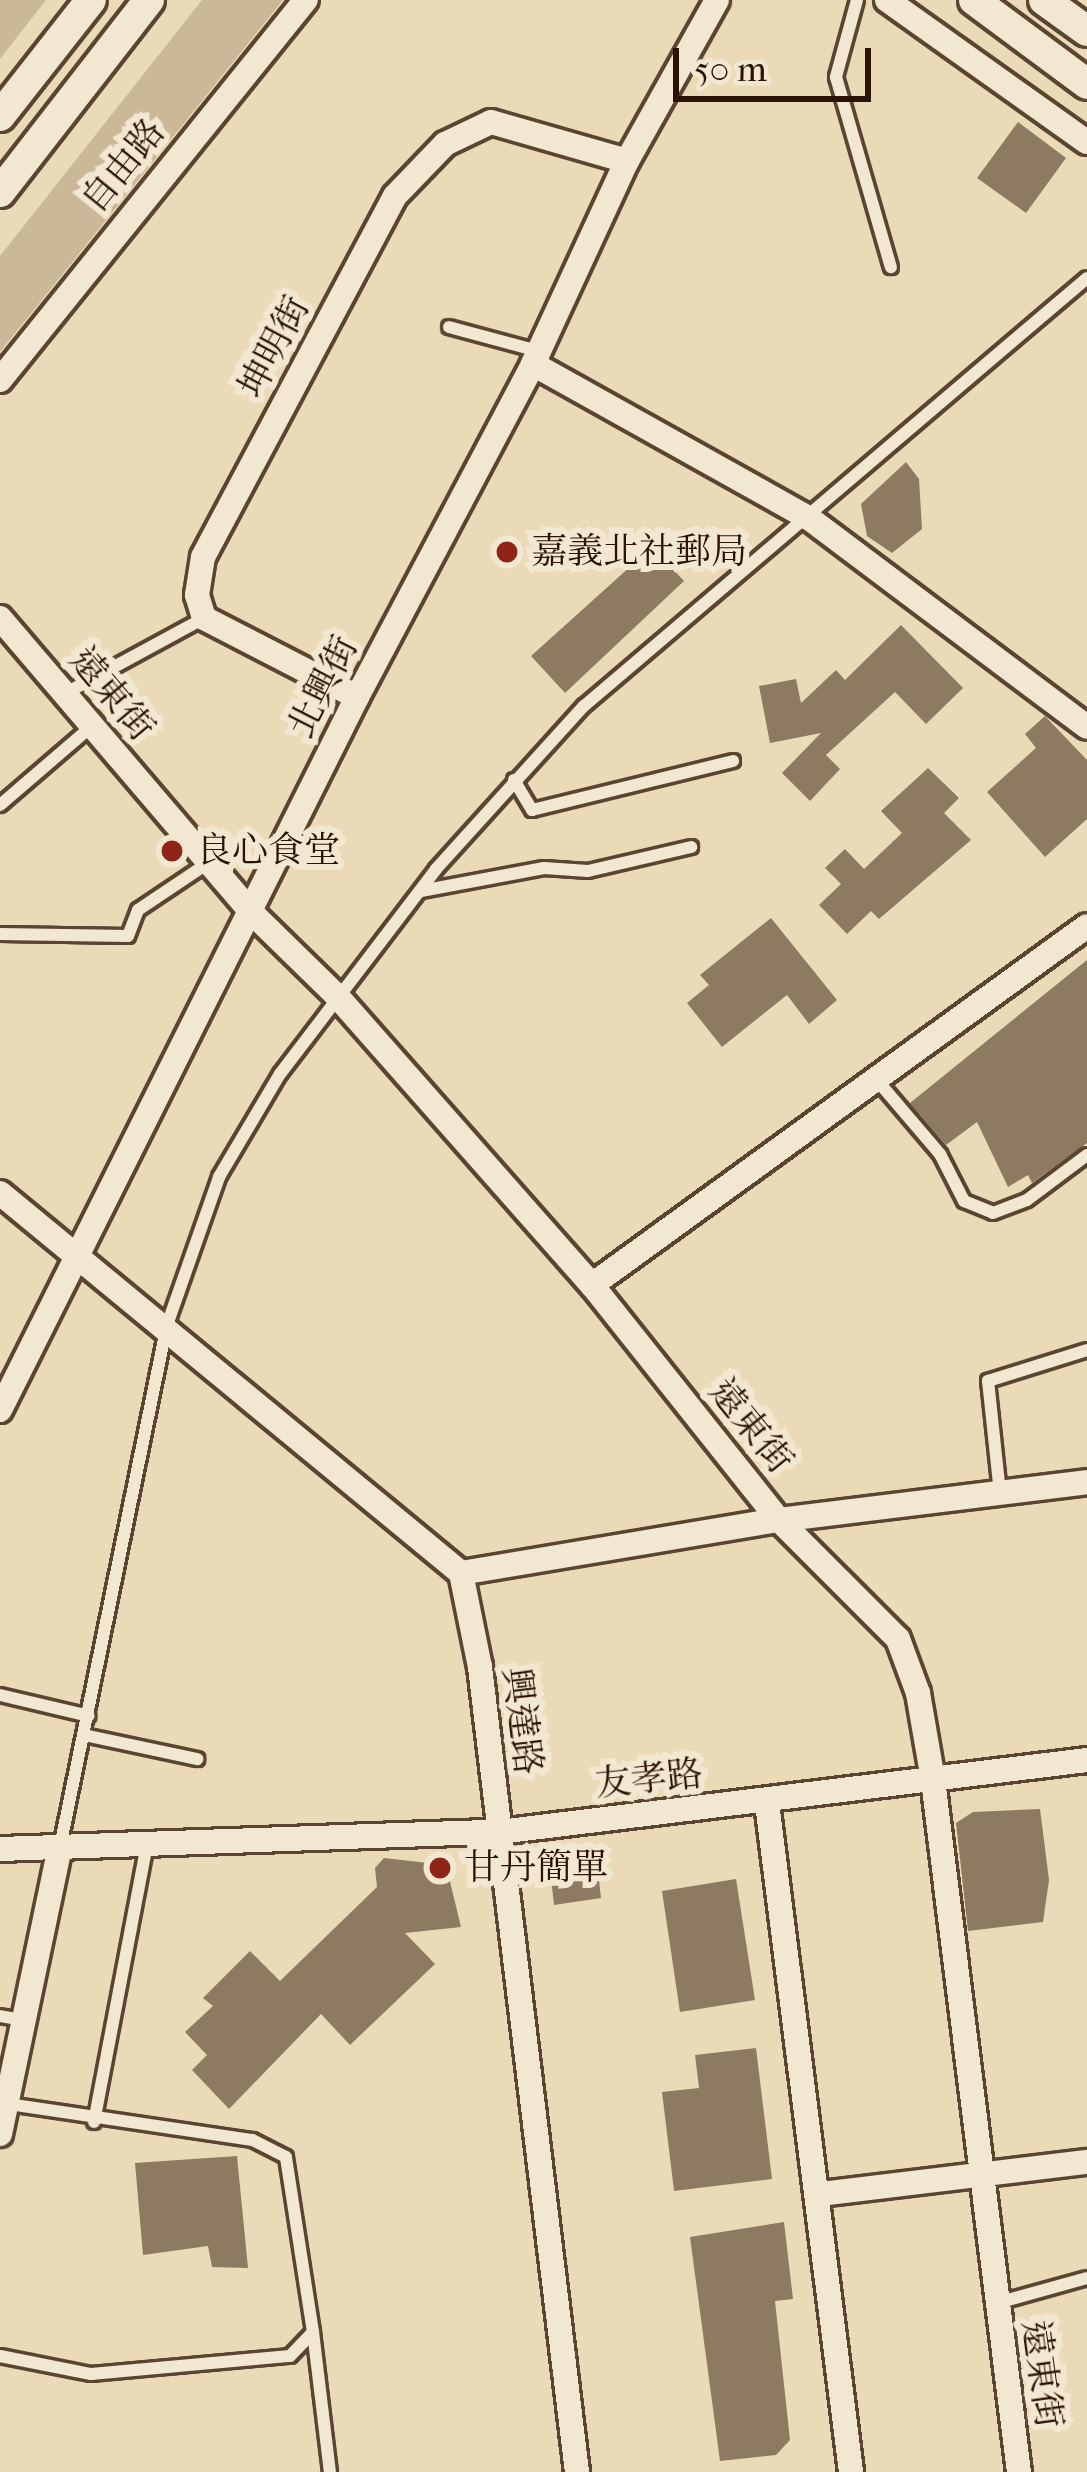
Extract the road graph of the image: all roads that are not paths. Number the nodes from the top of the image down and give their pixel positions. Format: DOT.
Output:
graph roads {
  1 [pos="91,0"];
  2 [pos="149,0"];
  3 [pos="306,0"];
  4 [pos="717,0"];
  5 [pos="856,0"];
  6 [pos="887,0"];
  7 [pos="974,0"];
  8 [pos="1044,0"];
  9 [pos="1087,31"];
  10 [pos="1087,84"];
  11 [pos="0,116"];
  12 [pos="1087,142"];
  13 [pos="627,161"];
  14 [pos="0,192"];
  15 [pos="891,267"];
  16 [pos="1087,278"];
  17 [pos="448,327"];
  18 [pos="536,358"];
  19 [pos="0,380"];
  20 [pos="810,519"];
  21 [pos="0,618"];
  22 [pos="204,619"];
  23 [pos="64,694"];
  24 [pos="357,697"];
  25 [pos="92,726"];
  26 [pos="1087,727"];
  27 [pos="733,761"];
  28 [pos="514,780"];
  29 [pos="0,805"];
  30 [pos="691,847"];
  31 [pos="208,862"];
  32 [pos="419,891"];
  33 [pos="253,914"];
  34 [pos="1087,926"];
  35 [pos="0,934"];
  36 [pos="337,996"];
  37 [pos="876,1079"];
  38 [pos="1087,1155"];
  39 [pos="0,1193"];
  40 [pos="80,1258"];
  41 [pos="592,1286"];
  42 [pos="167,1325"];
  43 [pos="1087,1350"];
  44 [pos="0,1410"];
  45 [pos="1087,1482"];
  46 [pos="1000,1493"];
  47 [pos="779,1520"];
  48 [pos="461,1573"];
  49 [pos="0,1695"];
  50 [pos="88,1716"];
  51 [pos="84,1735"];
  52 [pos="197,1759"];
  53 [pos="1087,1760"];
  54 [pos="933,1780"];
  55 [pos="766,1803"];
  56 [pos="500,1832"];
  57 [pos="147,1845"];
  58 [pos="60,1848"];
  59 [pos="0,1849"];
  60 [pos="12,2018"];
  61 [pos="6,2104"];
  62 [pos="94,2122"];
  63 [pos="0,2134"];
  64 [pos="1087,2162"];
  65 [pos="976,2174"];
  66 [pos="821,2194"];
  67 [pos="1087,2278"];
  68 [pos="996,2304"];
  69 [pos="314,2332"];
  70 [pos="0,2356"];
  71 [pos="329,2472"];
  72 [pos="577,2472"];
  73 [pos="851,2472"];
  74 [pos="1019,2472"];
  1 -- 11 [label="street"];
  2 -- 14 [label="street"];
  3 -- 19 [label="street, 自由路"];
  4 -- 13 [label="street, 北興街"];
  5 -- 15 [label="lane"];
  6 -- 12 [label="street"];
  7 -- 10 [label="street"];
  8 -- 9 [label="street"];
  13 -- 18 [label="street, 北興街"];
  13 -- 22 [label="street, 坤明街"];
  16 -- 20 [label="lane"];
  17 -- 18 [label="lane"];
  18 -- 20 [label="street"];
  18 -- 24 [label="street, 北興街"];
  20 -- 26 [label="street"];
  20 -- 28 [label="lane"];
  21 -- 23 [label="street, 遠東街"];
  22 -- 23 [label="lane"];
  22 -- 24 [label="street"];
  23 -- 25 [label="street, 遠東街"];
  24 -- 33 [label="street, 北興街"];
  25 -- 29 [label="lane"];
  25 -- 31 [label="street, 遠東街"];
  27 -- 28 [label="lane"];
  28 -- 32 [label="lane"];
  30 -- 32 [label="lane"];
  31 -- 33 [label="street, 遠東街"];
  31 -- 35 [label="lane"];
  32 -- 36 [label="lane"];
  33 -- 36 [label="street, 遠東街"];
  33 -- 40 [label="street, 北興街"];
  34 -- 37 [label="street"];
  36 -- 41 [label="street, 遠東街"];
  36 -- 42 [label="lane"];
  37 -- 38 [label="lane"];
  37 -- 41 [label="street"];
  39 -- 40 [label="street"];
  40 -- 42 [label="street"];
  40 -- 44 [label="street, 北興街"];
  41 -- 47 [label="street, 遠東街"];
  42 -- 48 [label="street"];
  42 -- 50 [label="lane"];
  43 -- 46 [label="lane"];
  45 -- 46 [label="street"];
  46 -- 47 [label="street"];
  47 -- 48 [label="street"];
  47 -- 54 [label="street, 遠東街"];
  48 -- 56 [label="street, 興達路"];
  49 -- 50 [label="lane"];
  50 -- 51 [label="lane"];
  51 -- 52 [label="lane"];
  51 -- 58 [label="lane"];
  53 -- 54 [label="street, 友孝路"];
  54 -- 55 [label="street, 友孝路"];
  54 -- 65 [label="street, 遠東街"];
  55 -- 56 [label="street, 友孝路"];
  55 -- 66 [label="street"];
  56 -- 57 [label="street, 友孝路"];
  56 -- 72 [label="street, 興達路"];
  57 -- 58 [label="street, 友孝路"];
  57 -- 62 [label="lane"];
  58 -- 59 [label="street, 友孝路"];
  58 -- 60 [label="street"];
  60 -- 61 [label="street"];
  61 -- 62 [label="lane"];
  61 -- 63 [label="street"];
  62 -- 69 [label="lane"];
  64 -- 65 [label="street"];
  65 -- 66 [label="street"];
  65 -- 68 [label="street, 遠東街"];
  66 -- 73 [label="street"];
  67 -- 68 [label="lane"];
  68 -- 74 [label="street, 遠東街"];
  69 -- 70 [label="lane"];
  69 -- 71 [label="lane"];
}
